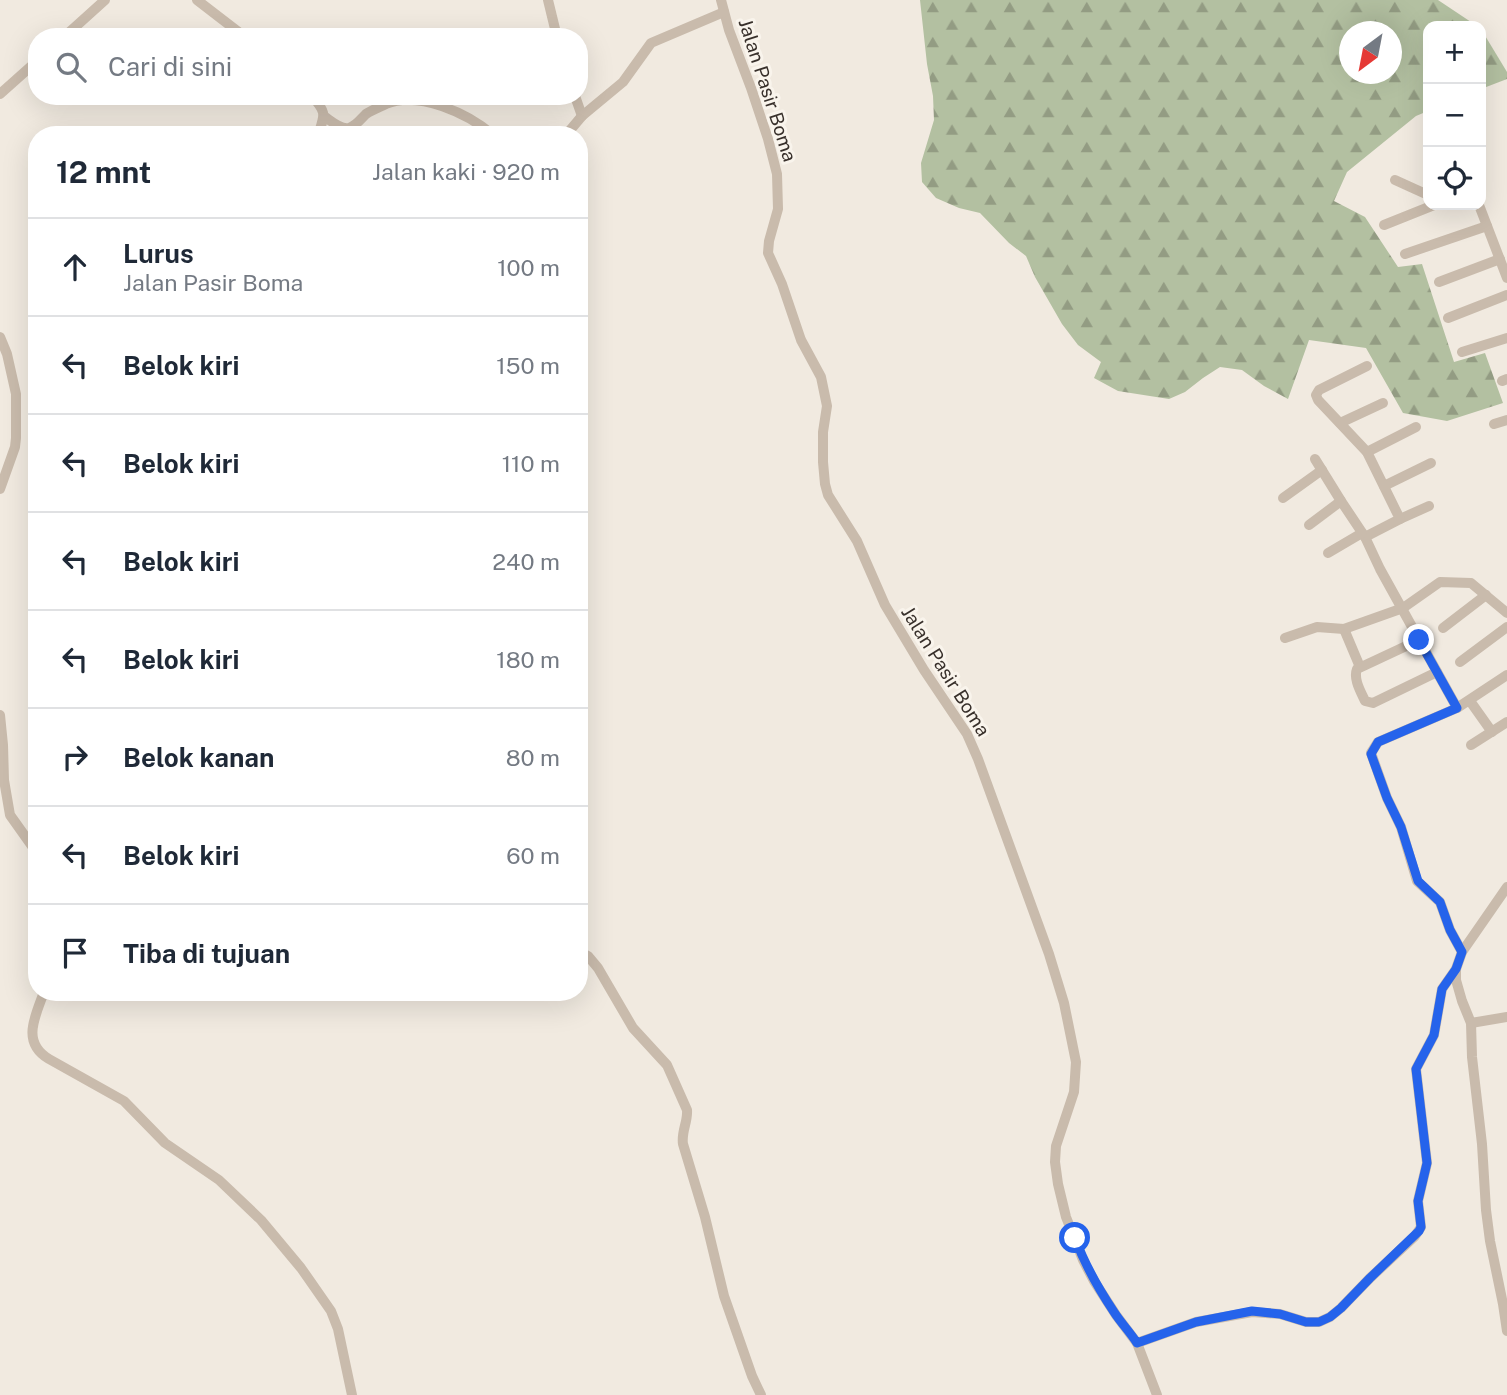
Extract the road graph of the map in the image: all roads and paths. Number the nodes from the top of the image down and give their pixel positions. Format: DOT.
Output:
graph roads {
  1 [pos="105,0"];
  2 [pos="197,0"];
  3 [pos="548,0"];
  4 [pos="721,0"];
  5 [pos="724,12"];
  6 [pos="74,28"];
  7 [pos="233,28"];
  8 [pos="555,28"];
  9 [pos="28,69"];
  10 [pos="0,93"];
  11 [pos="319,105"];
  12 [pos="384,105"];
  13 [pos="436,105"];
  14 [pos="578,105"];
  15 [pos="582,116"];
  16 [pos="324,117"];
  17 [pos="321,126"];
  18 [pos="340,126"];
  19 [pos="351,126"];
  20 [pos="483,126"];
  21 [pos="574,126"];
  22 [pos="1395,180"];
  23 [pos="1423,193"];
  24 [pos="1423,209"];
  25 [pos="1481,210"];
  26 [pos="1384,225"];
  27 [pos="1487,226"];
  28 [pos="1405,254"];
  29 [pos="1500,259"];
  30 [pos="1507,278"];
  31 [pos="1439,282"];
  32 [pos="1507,295"];
  33 [pos="1448,318"];
  34 [pos="0,337"];
  35 [pos="1507,338"];
  36 [pos="1462,352"];
  37 [pos="1367,366"];
  38 [pos="1382,403"];
  39 [pos="1507,419"];
  40 [pos="1340,423"];
  41 [pos="1494,424"];
  42 [pos="1416,427"];
  43 [pos="1367,452"];
  44 [pos="1315,459"];
  45 [pos="1431,463"];
  46 [pos="1322,470"];
  47 [pos="1384,486"];
  48 [pos="0,489"];
  49 [pos="1283,498"];
  50 [pos="1340,501"];
  51 [pos="1429,506"];
  52 [pos="1400,519"];
  53 [pos="1309,525"];
  54 [pos="1363,535"];
  55 [pos="1328,553"];
  56 [pos="1486,596"];
  57 [pos="1403,608"];
  58 [pos="1507,613"];
  59 [pos="1507,627"];
  60 [pos="1443,628"];
  61 [pos="1345,629"];
  62 [pos="1285,638"];
  63 [pos="1419,640"];
  64 [pos="1460,662"];
  65 [pos="1360,667"];
  66 [pos="1437,672"];
  67 [pos="1507,675"];
  68 [pos="1470,701"];
  69 [pos="1457,708"];
  70 [pos="0,715"];
  71 [pos="1507,722"];
  72 [pos="1492,732"];
  73 [pos="1471,745"];
  74 [pos="28,840"];
  75 [pos="1507,887"];
  76 [pos="1462,952"];
  77 [pos="588,956"];
  78 [pos="1456,969"];
  79 [pos="41,1001"];
  80 [pos="1507,1017"];
  81 [pos="1471,1023"];
  82 [pos="1507,1331"];
  83 [pos="1137,1343"];
  84 [pos="352,1395"];
  85 [pos="761,1395"];
  86 [pos="1157,1395"];
  1 -- 6 [label="street"];
  2 -- 7 [label="street"];
  3 -- 8 [label="street"];
  4 -- 5 [label="street, Jalan Pasir Boma"];
  5 -- 15 [label="street"];
  5 -- 83 [label="street, Jalan Pasir Boma"];
  9 -- 10 [label="street"];
  11 -- 16 [label="street"];
  12 -- 19 [label="street"];
  13 -- 20 [label="street"];
  14 -- 15 [label="street"];
  15 -- 21 [label="street"];
  16 -- 17 [label="street"];
  16 -- 18 [label="street"];
  22 -- 23 [label="street"];
  24 -- 26 [label="street"];
  25 -- 27 [label="street"];
  27 -- 28 [label="street"];
  27 -- 29 [label="street"];
  29 -- 30 [label="street"];
  29 -- 31 [label="street"];
  32 -- 33 [label="street"];
  34 -- 48 [label="street"];
  35 -- 36 [label="street"];
  37 -- 40 [label="street"];
  38 -- 40 [label="street"];
  39 -- 41 [label="street"];
  40 -- 43 [label="street"];
  42 -- 43 [label="street"];
  43 -- 47 [label="street"];
  44 -- 46 [label="street"];
  45 -- 47 [label="street"];
  46 -- 49 [label="street"];
  46 -- 50 [label="street"];
  47 -- 52 [label="street"];
  50 -- 53 [label="street"];
  50 -- 54 [label="street"];
  51 -- 52 [label="street"];
  52 -- 54 [label="street"];
  54 -- 55 [label="street"];
  54 -- 57 [label="street"];
  56 -- 57 [label="street"];
  56 -- 58 [label="street"];
  56 -- 60 [label="street"];
  57 -- 61 [label="street"];
  57 -- 63 [label="street"];
  59 -- 64 [label="street"];
  61 -- 62 [label="street"];
  61 -- 65 [label="street"];
  63 -- 65 [label="street"];
  63 -- 66 [label="street"];
  65 -- 66 [label="street"];
  66 -- 69 [label="street"];
  67 -- 68 [label="street"];
  68 -- 69 [label="street"];
  68 -- 72 [label="street"];
  69 -- 76 [label="street"];
  70 -- 74 [label="street"];
  71 -- 72 [label="street"];
  72 -- 73 [label="street"];
  75 -- 76 [label="street"];
  76 -- 78 [label="street"];
  77 -- 85 [label="street"];
  78 -- 81 [label="street"];
  78 -- 83 [label="street"];
  79 -- 84 [label="street"];
  80 -- 81 [label="street"];
  81 -- 82 [label="street"];
  83 -- 86 [label="street, Jalan Pasir Boma"];
}
